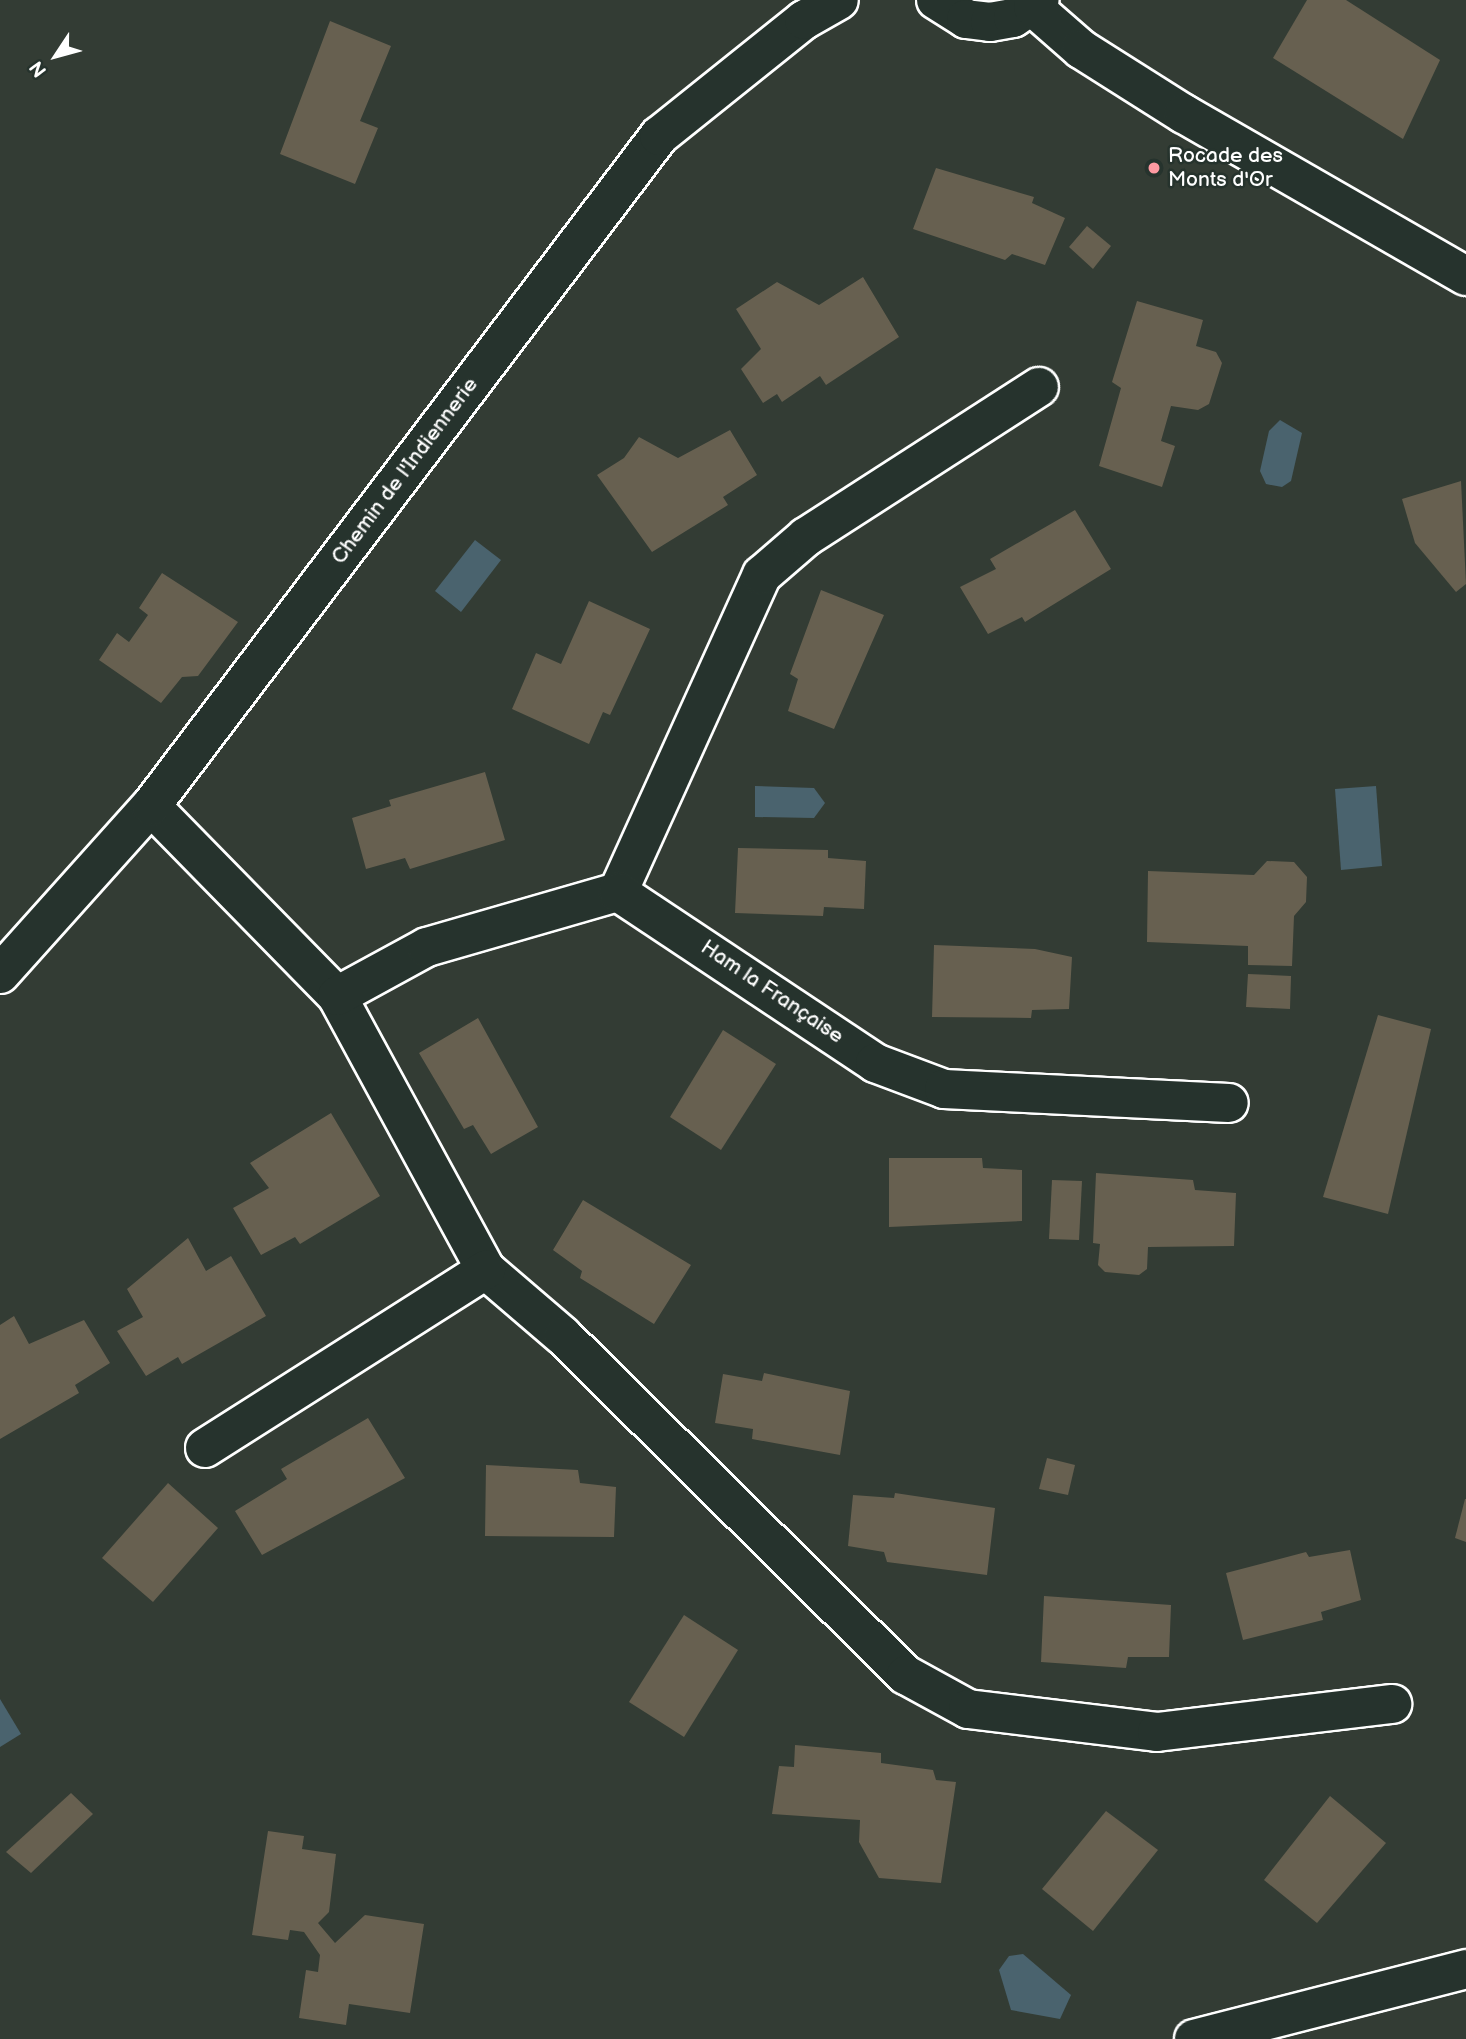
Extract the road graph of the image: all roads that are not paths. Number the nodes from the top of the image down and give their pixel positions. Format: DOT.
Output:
graph roads {
  1 [pos="839,0"];
  2 [pos="936,0"];
  3 [pos="1037,3"];
  4 [pos="1466,276"];
  5 [pos="1039,387"];
  6 [pos="151,806"];
  7 [pos="618,892"];
  8 [pos="0,974"];
  9 [pos="337,996"];
  10 [pos="1229,1103"];
  11 [pos="485,1270"];
  12 [pos="205,1448"];
  13 [pos="1392,1704"];
  14 [pos="1466,1969"];
  15 [pos="1194,2039"];
  1 -- 6 [label="street, Chemin de l'Indiennerie"];
  2 -- 3 [label="street"];
  3 -- 4 [label="street"];
  5 -- 7 [label="street"];
  6 -- 8 [label="street, Chemin de l'Indiennerie"];
  6 -- 9 [label="street"];
  7 -- 9 [label="street"];
  7 -- 10 [label="street, Ham la Française"];
  9 -- 11 [label="street"];
  11 -- 12 [label="street"];
  11 -- 13 [label="street"];
  14 -- 15 [label="street"];
}
